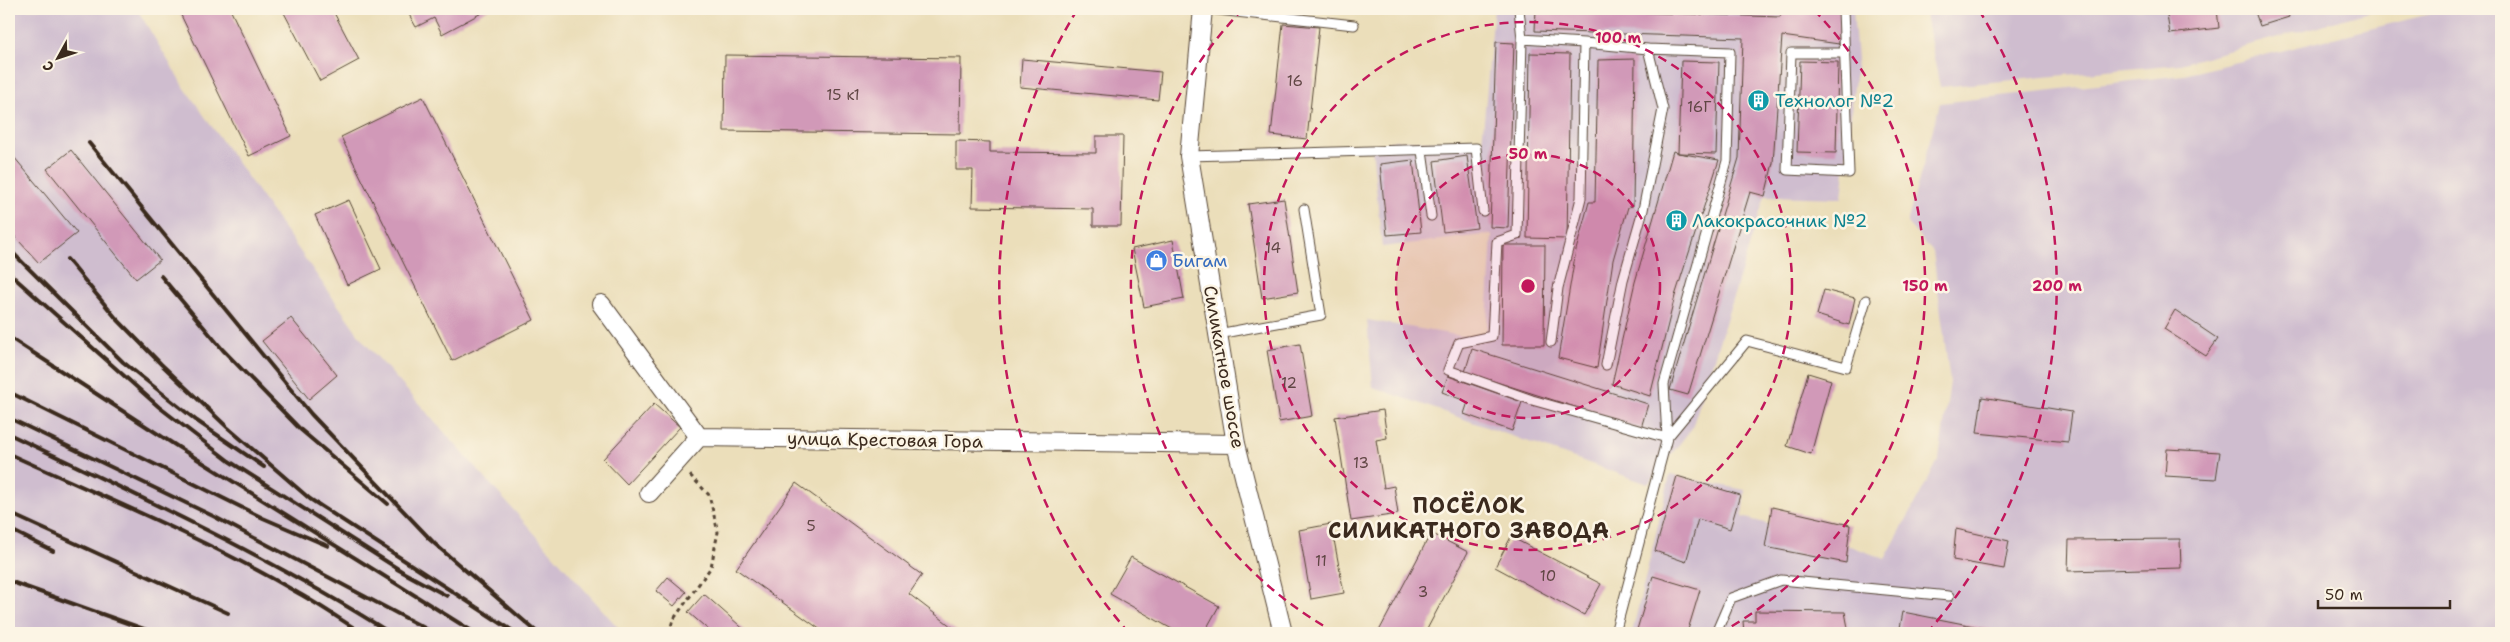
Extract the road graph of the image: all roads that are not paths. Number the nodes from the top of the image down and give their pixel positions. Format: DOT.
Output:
graph roads {
  1 [pos="1203,9"];
  2 [pos="1209,9"];
  3 [pos="1519,9"];
  4 [pos="1843,9"];
  5 [pos="1354,24"];
  6 [pos="1522,39"];
  7 [pos="1584,43"];
  8 [pos="1648,49"];
  9 [pos="1845,53"];
  10 [pos="1422,151"];
  11 [pos="1189,156"];
  12 [pos="1304,209"];
  13 [pos="1483,211"];
  14 [pos="1431,216"];
  15 [pos="1866,300"];
  16 [pos="602,304"];
  17 [pos="1218,334"];
  18 [pos="1551,342"];
  19 [pos="1606,365"];
  20 [pos="698,438"];
  21 [pos="1667,438"];
  22 [pos="1236,444"];
  23 [pos="648,493"];
  24 [pos="1949,596"];
  25 [pos="1283,633"];
  26 [pos="1615,633"];
  27 [pos="1716,633"];
  1 -- 11 [label="street, Силикатное шоссе"];
  2 -- 5 [label="lane"];
  3 -- 6 [label="lane"];
  4 -- 9 [label="lane"];
  6 -- 7 [label="lane"];
  6 -- 21 [label="lane"];
  7 -- 8 [label="lane"];
  7 -- 18 [label="lane"];
  8 -- 19 [label="lane"];
  8 -- 21 [label="lane"];
  9 -- 9 [label="lane"];
  10 -- 11 [label="lane"];
  10 -- 13 [label="lane"];
  10 -- 14 [label="lane"];
  11 -- 17 [label="street, Силикатное шоссе"];
  12 -- 17 [label="lane"];
  15 -- 21 [label="lane"];
  16 -- 20 [label="street"];
  17 -- 22 [label="street, Силикатное шоссе"];
  20 -- 22 [label="street, улица Крестовая Гора"];
  20 -- 23 [label="street"];
  21 -- 26 [label="lane"];
  22 -- 25 [label="street, Силикатное шоссе"];
  24 -- 27 [label="lane"];
}
